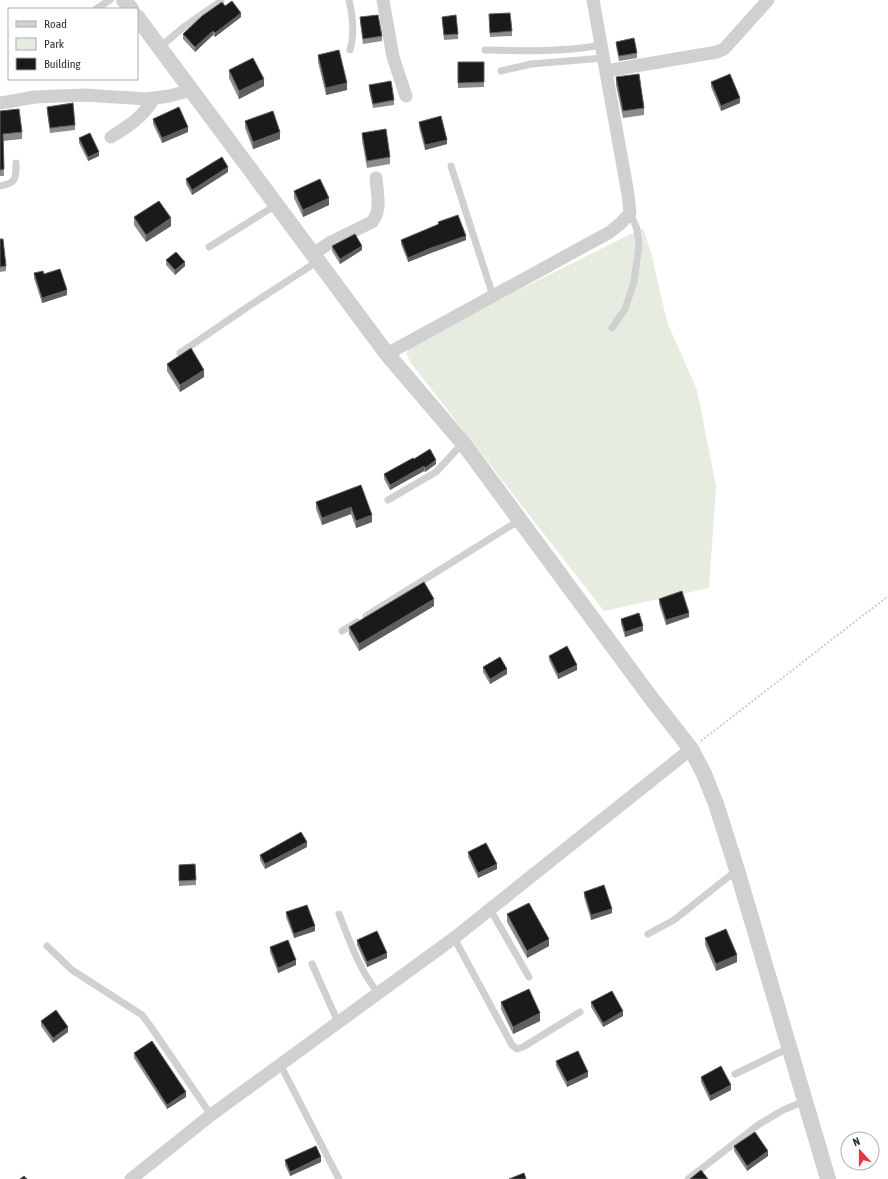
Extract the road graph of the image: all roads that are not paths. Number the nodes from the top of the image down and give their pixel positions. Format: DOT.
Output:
graph roads {
  1 [pos="110,0"];
  2 [pos="349,0"];
  3 [pos="383,0"];
  4 [pos="593,0"];
  5 [pos="768,0"];
  6 [pos="221,1"];
  7 [pos="98,8"];
  8 [pos="138,18"];
  9 [pos="160,47"];
  10 [pos="350,50"];
  11 [pos="485,50"];
  12 [pos="603,51"];
  13 [pos="501,71"];
  14 [pos="606,71"];
  15 [pos="192,90"];
  16 [pos="406,96"];
  17 [pos="154,98"];
  18 [pos="0,103"];
  19 [pos="110,138"];
  20 [pos="16,163"];
  21 [pos="451,166"];
  22 [pos="376,178"];
  23 [pos="0,186"];
  24 [pos="276,204"];
  25 [pos="630,213"];
  26 [pos="209,247"];
  27 [pos="316,258"];
  28 [pos="493,296"];
  29 [pos="612,328"];
  30 [pos="180,353"];
  31 [pos="387,354"];
  32 [pos="463,443"];
  33 [pos="388,500"];
  34 [pos="521,520"];
  35 [pos="342,631"];
  36 [pos="691,749"];
  37 [pos="737,870"];
  38 [pos="490,909"];
  39 [pos="339,914"];
  40 [pos="648,934"];
  41 [pos="454,938"];
  42 [pos="47,946"];
  43 [pos="312,964"];
  44 [pos="530,977"];
  45 [pos="378,993"];
  46 [pos="580,1012"];
  47 [pos="338,1022"];
  48 [pos="789,1048"];
  49 [pos="280,1064"];
  50 [pos="736,1074"];
  51 [pos="805,1101"];
  52 [pos="211,1115"];
  53 [pos="825,1178"];
  54 [pos="131,1179"];
  55 [pos="339,1179"];
  56 [pos="688,1179"];
  1 -- 7 [label="lane"];
  2 -- 10 [label="lane"];
  3 -- 16 [label="street"];
  4 -- 12 [label="street"];
  5 -- 14 [label="street"];
  6 -- 9 [label="lane"];
  8 -- 9 [label="street"];
  9 -- 15 [label="street"];
  11 -- 12 [label="lane"];
  12 -- 13 [label="lane"];
  12 -- 14 [label="street"];
  14 -- 25 [label="street"];
  15 -- 17 [label="street"];
  15 -- 24 [label="street"];
  17 -- 18 [label="street"];
  17 -- 19 [label="street"];
  20 -- 23 [label="lane"];
  21 -- 28 [label="lane"];
  22 -- 27 [label="street"];
  24 -- 26 [label="lane"];
  24 -- 27 [label="street"];
  25 -- 28 [label="street"];
  25 -- 29 [label="lane"];
  27 -- 30 [label="lane"];
  27 -- 31 [label="street"];
  28 -- 31 [label="street"];
  31 -- 32 [label="street"];
  32 -- 33 [label="lane"];
  32 -- 34 [label="street"];
  34 -- 35 [label="lane"];
  34 -- 36 [label="street"];
  36 -- 37 [label="street"];
  36 -- 38 [label="street"];
  37 -- 40 [label="lane"];
  37 -- 48 [label="street"];
  38 -- 41 [label="street"];
  38 -- 44 [label="lane"];
  39 -- 45 [label="lane"];
  41 -- 45 [label="street"];
  41 -- 46 [label="lane"];
  42 -- 52 [label="lane"];
  43 -- 47 [label="lane"];
  45 -- 47 [label="street"];
  47 -- 49 [label="street"];
  48 -- 50 [label="lane"];
  48 -- 51 [label="street"];
  49 -- 52 [label="street"];
  49 -- 55 [label="lane"];
  51 -- 53 [label="street"];
  51 -- 56 [label="lane"];
  52 -- 54 [label="street"];
}
